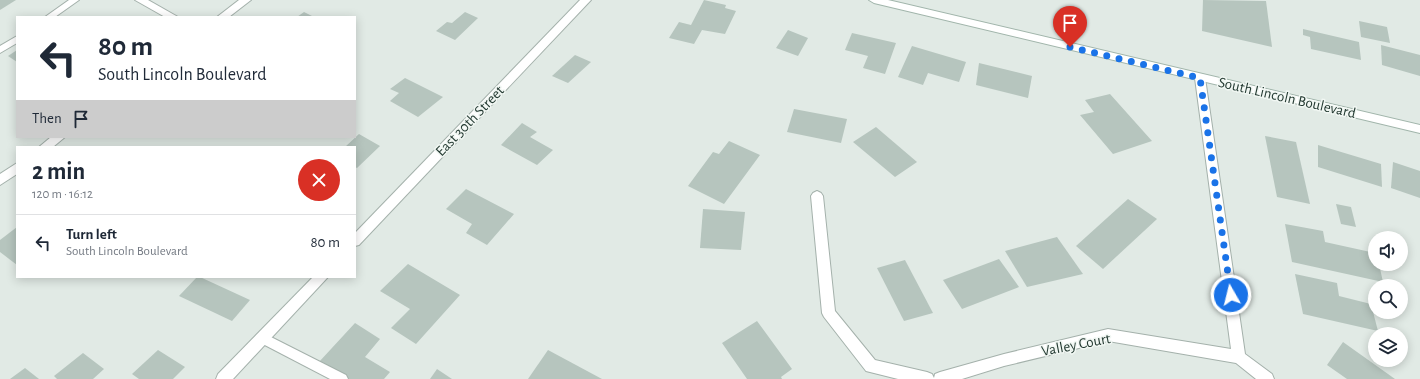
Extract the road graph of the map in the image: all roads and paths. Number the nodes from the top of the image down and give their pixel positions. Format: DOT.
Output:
graph roads {
  1 [pos="75,0"];
  2 [pos="140,0"];
  3 [pos="246,0"];
  4 [pos="586,0"];
  5 [pos="874,0"];
  6 [pos="51,16"];
  7 [pos="171,16"];
  8 [pos="223,16"];
  9 [pos="16,40"];
  10 [pos="0,50"];
  11 [pos="1200,78"];
  12 [pos="1420,129"];
  13 [pos="58,138"];
  14 [pos="46,146"];
  15 [pos="16,169"];
  16 [pos="0,180"];
  17 [pos="817,196"];
  18 [pos="356,240"];
  19 [pos="320,278"];
  20 [pos="263,338"];
  21 [pos="1239,356"];
  22 [pos="224,379"];
  23 [pos="342,379"];
  24 [pos="927,379"];
  25 [pos="940,379"];
  26 [pos="1267,379"];
  1 -- 6 [label="lane"];
  2 -- 7 [label="street"];
  3 -- 8 [label="street"];
  4 -- 18 [label="street, East 30th Street"];
  5 -- 11 [label="street, South Lincoln Boulevard"];
  9 -- 10 [label="lane"];
  11 -- 12 [label="street, South Lincoln Boulevard"];
  11 -- 21 [label="street"];
  13 -- 14 [label="street"];
  15 -- 16 [label="street"];
  17 -- 24 [label="street"];
  19 -- 20 [label="street"];
  20 -- 22 [label="street"];
  20 -- 23 [label="lane"];
  21 -- 25 [label="street, Valley Court"];
  21 -- 26 [label="street"];
}
